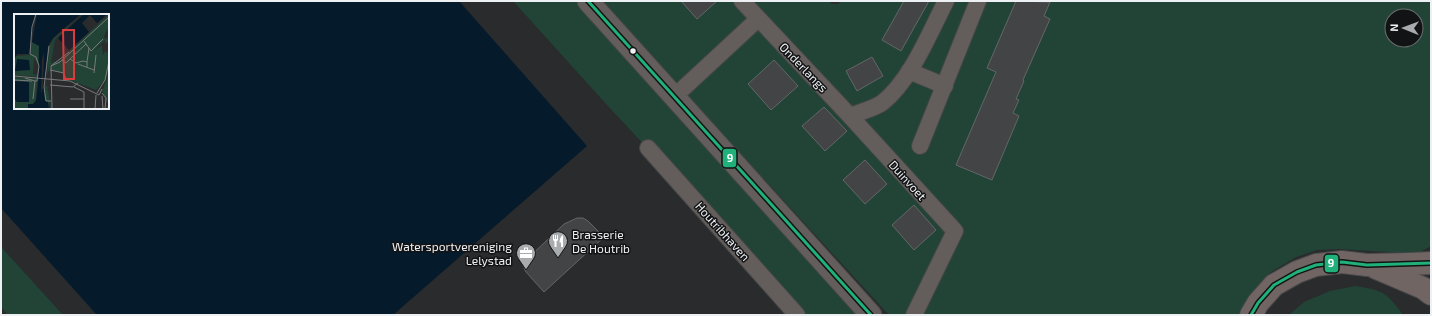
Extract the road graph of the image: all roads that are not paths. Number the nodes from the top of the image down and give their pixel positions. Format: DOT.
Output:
graph roads {
  1 [pos="588,1"];
  2 [pos="742,1"];
  3 [pos="946,1"];
  4 [pos="978,1"];
  5 [pos="758,19"];
  6 [pos="909,71"];
  7 [pos="945,86"];
  8 [pos="675,96"];
  9 [pos="850,116"];
  10 [pos="920,146"];
  11 [pos="648,148"];
  12 [pos="1431,263"];
  13 [pos="1368,264"];
  14 [pos="1431,294"];
  15 [pos="797,315"];
  16 [pos="871,315"];
  17 [pos="914,315"];
  18 [pos="1251,315"];
  1 -- 8 [label="street"];
  2 -- 5 [label="street, Onderlangs"];
  3 -- 6 [label="street"];
  4 -- 7 [label="street"];
  5 -- 8 [label="street"];
  5 -- 9 [label="street, Onderlangs"];
  6 -- 7 [label="street"];
  6 -- 9 [label="street"];
  7 -- 10 [label="street"];
  8 -- 16 [label="street"];
  9 -- 17 [label="street, Duinvoet"];
  11 -- 15 [label="street, Houtribhaven"];
  12 -- 13 [label="main road"];
  13 -- 14 [label="main road"];
  13 -- 18 [label="main road"];
}
